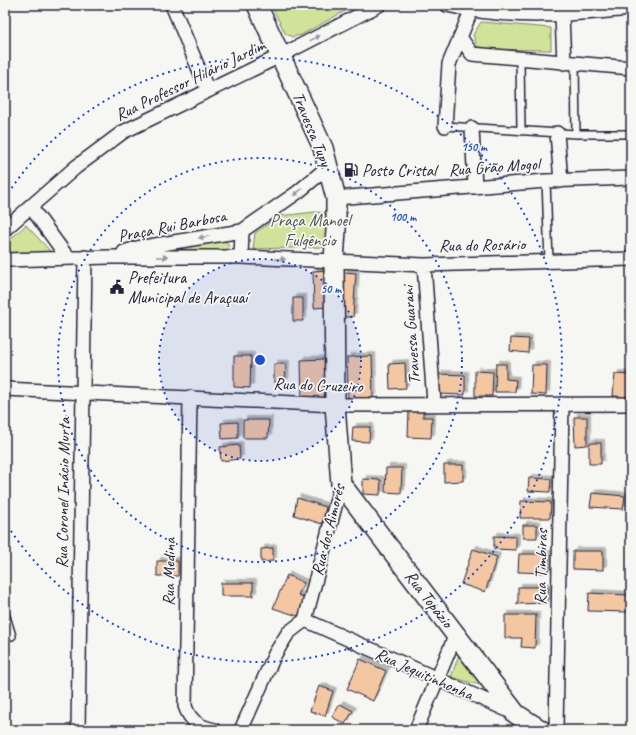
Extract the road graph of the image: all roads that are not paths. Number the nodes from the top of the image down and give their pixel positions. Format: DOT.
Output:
graph roads {
  1 [pos="172,5"];
  2 [pos="257,5"];
  3 [pos="447,5"];
  4 [pos="372,7"];
  5 [pos="631,9"];
  6 [pos="471,11"];
  7 [pos="562,16"];
  8 [pos="460,37"];
  9 [pos="280,56"];
  10 [pos="520,59"];
  11 [pos="569,64"];
  12 [pos="631,68"];
  13 [pos="208,91"];
  14 [pos="445,126"];
  15 [pos="472,128"];
  16 [pos="521,131"];
  17 [pos="557,133"];
  18 [pos="576,134"];
  19 [pos="631,134"];
  20 [pos="328,167"];
  21 [pos="631,178"];
  22 [pos="561,180"];
  23 [pos="546,181"];
  24 [pos="475,187"];
  25 [pos="336,198"];
  26 [pos="30,206"];
  27 [pos="5,229"];
  28 [pos="242,231"];
  29 [pos="85,257"];
  30 [pos="109,257"];
  31 [pos="241,257"];
  32 [pos="68,258"];
  33 [pos="631,259"];
  34 [pos="5,260"];
  35 [pos="334,260"];
  36 [pos="548,262"];
  37 [pos="424,265"];
  38 [pos="5,389"];
  39 [pos="83,392"];
  40 [pos="190,396"];
  41 [pos="434,403"];
  42 [pos="562,404"];
  43 [pos="631,404"];
  44 [pos="335,405"];
  45 [pos="341,484"];
  46 [pos="5,613"];
  47 [pos="305,620"];
  48 [pos="456,634"];
  49 [pos="12,636"];
  50 [pos="437,680"];
  51 [pos="516,714"];
  52 [pos="78,730"];
  53 [pos="214,730"];
  54 [pos="241,730"];
  55 [pos="416,730"];
  56 [pos="542,730"];
  57 [pos="556,730"];
  1 -- 13 [label="street"];
  2 -- 9 [label="main road, Travessa Tupy"];
  3 -- 6 [label="street"];
  9 -- 4 [label="street, Rua Professor Hilário Jardim, one-way"];
  5 -- 7 [label="street"];
  6 -- 7 [label="street"];
  6 -- 8 [label="street"];
  7 -- 11 [label="street"];
  8 -- 10 [label="street"];
  8 -- 14 [label="street"];
  9 -- 13 [label="street, Rua Professor Hilário Jardim"];
  9 -- 20 [label="main road, Travessa Tupy"];
  10 -- 11 [label="street"];
  10 -- 16 [label="lane"];
  11 -- 12 [label="street"];
  11 -- 18 [label="lane"];
  13 -- 26 [label="street, Rua Professor Hilário Jardim"];
  14 -- 15 [label="lane"];
  15 -- 16 [label="lane"];
  15 -- 24 [label="street"];
  16 -- 17 [label="lane"];
  17 -- 18 [label="lane"];
  17 -- 22 [label="street"];
  18 -- 19 [label="lane"];
  20 -- 25 [label="main road, Travessa Tupy"];
  20 -- 28 [label="street, one-way"];
  21 -- 22 [label="street, Rua Grão Mogol"];
  22 -- 23 [label="street, Rua Grão Mogol"];
  23 -- 24 [label="street, Rua Grão Mogol"];
  23 -- 36 [label="lane"];
  24 -- 25 [label="street, Rua Grão Mogol"];
  25 -- 35 [label="main road, Travessa Tupy"];
  26 -- 27 [label="street, Rua Professor Hilário Jardim"];
  26 -- 32 [label="street"];
  28 -- 30 [label="street, Praça Rui Barbosa, one-way"];
  28 -- 31 [label="street"];
  29 -- 30 [label="street, Praça Rui Barbosa"];
  29 -- 32 [label="street, Praça Rui Barbosa"];
  29 -- 39 [label="street, Rua Coronel Inácio Murta"];
  30 -- 31 [label="street, Praça Rui Barbosa, one-way"];
  31 -- 35 [label="street, one-way"];
  32 -- 34 [label="street, Praça Rui Barbosa"];
  33 -- 36 [label="street, Rua do Rosário"];
  35 -- 37 [label="street, Rua do Rosário"];
  35 -- 44 [label="main road, Rua dos Aimorés"];
  36 -- 37 [label="street, Rua do Rosário"];
  37 -- 41 [label="street, Travessa Guarani"];
  38 -- 39 [label="street, Rua do Cruzeiro"];
  39 -- 40 [label="street, Rua do Cruzeiro"];
  39 -- 52 [label="street, Rua Coronel Inácio Murta"];
  40 -- 44 [label="street, Rua do Cruzeiro"];
  40 -- 53 [label="street, Rua Medina"];
  41 -- 42 [label="street, Rua do Cruzeiro"];
  41 -- 44 [label="street, Rua do Cruzeiro"];
  42 -- 43 [label="street, Rua do Cruzeiro"];
  42 -- 57 [label="street, Rua Timbiras"];
  44 -- 45 [label="main road, Rua dos Aimorés"];
  45 -- 47 [label="street, Rua dos Aimorés"];
  45 -- 48 [label="main road, Rua Topázio"];
  46 -- 49 [label="lane"];
  47 -- 50 [label="street, Rua Jequitinhonha"];
  47 -- 54 [label="street"];
  48 -- 50 [label="street"];
  48 -- 51 [label="main road, Rua Topázio"];
  50 -- 51 [label="street, Rua Jequitinhonha"];
  50 -- 55 [label="street"];
  51 -- 56 [label="main road, Rua Jequitinhonha"];
}
